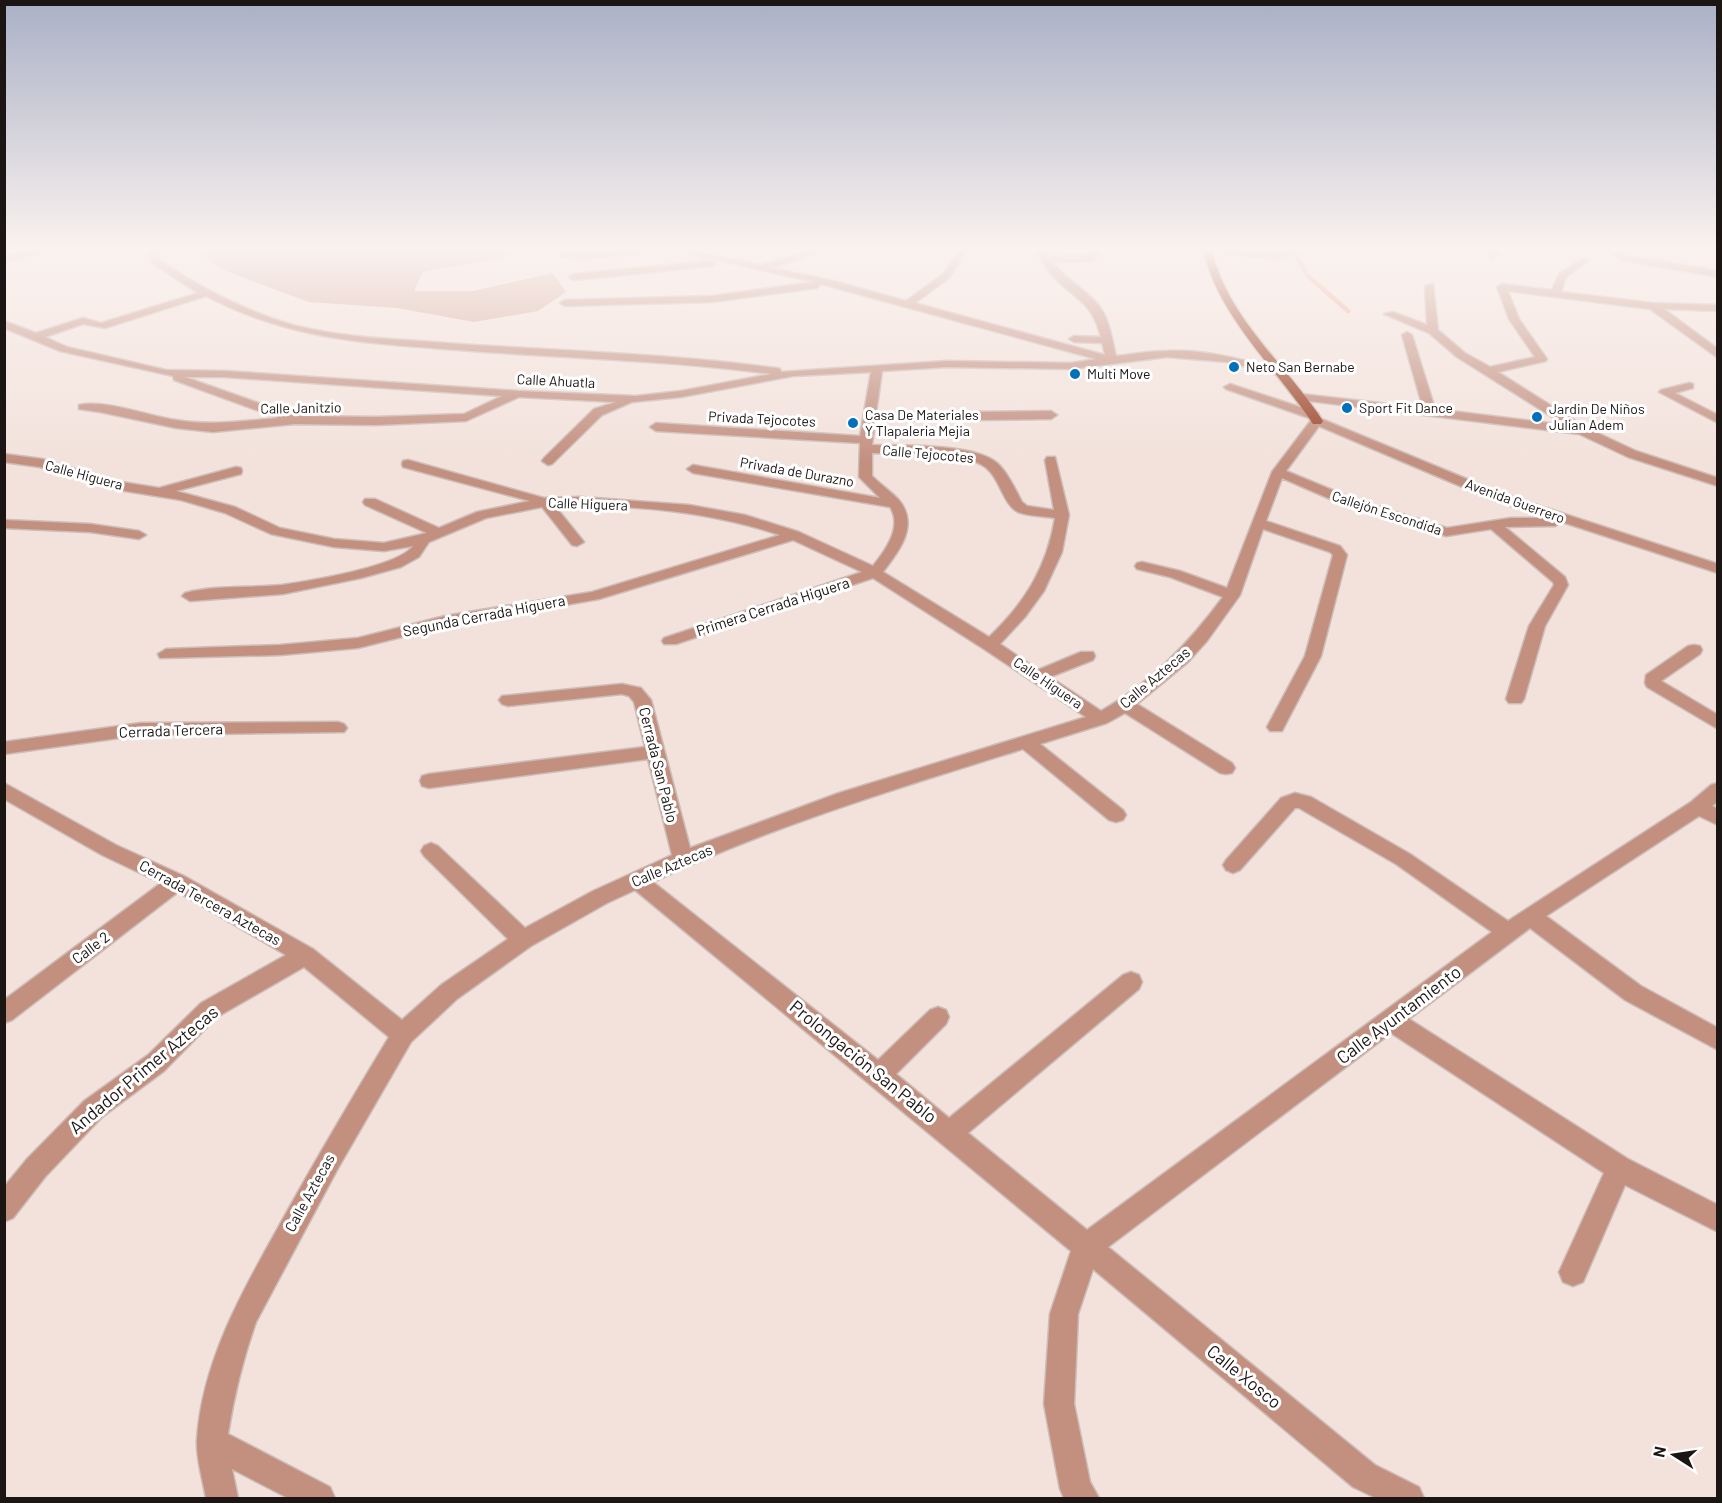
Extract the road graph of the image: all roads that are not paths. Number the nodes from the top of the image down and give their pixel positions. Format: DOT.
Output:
graph roads {
  1 [pos="83,321"];
  2 [pos="84,321"];
  3 [pos="117,321"];
  4 [pos="273,321"];
  5 [pos="966,321"];
  6 [pos="1102,321"];
  7 [pos="1243,321"];
  8 [pos="1407,321"];
  9 [pos="1432,321"];
  10 [pos="1515,321"];
  11 [pos="1673,321"];
  12 [pos="4,324"];
  13 [pos="1433,331"];
  14 [pos="1407,335"];
  15 [pos="35,337"];
  16 [pos="1074,339"];
  17 [pos="1107,340"];
  18 [pos="1718,356"];
  19 [pos="1112,360"];
  20 [pos="878,367"];
  21 [pos="1489,371"];
  22 [pos="166,373"];
  23 [pos="793,373"];
  24 [pos="1282,373"];
  25 [pos="1689,386"];
  26 [pos="1230,387"];
  27 [pos="518,394"];
  28 [pos="1301,397"];
  29 [pos="636,399"];
  30 [pos="83,407"];
  31 [pos="1430,413"];
  32 [pos="1051,415"];
  33 [pos="868,417"];
  34 [pos="1315,418"];
  35 [pos="295,420"];
  36 [pos="1718,420"];
  37 [pos="656,427"];
  38 [pos="1581,430"];
  39 [pos="866,445"];
  40 [pos="4,458"];
  41 [pos="1051,460"];
  42 [pos="548,461"];
  43 [pos="408,464"];
  44 [pos="693,469"];
  45 [pos="236,471"];
  46 [pos="1278,472"];
  47 [pos="1718,482"];
  48 [pos="157,492"];
  49 [pos="370,502"];
  50 [pos="545,502"];
  51 [pos="895,504"];
  52 [pos="1062,515"];
  53 [pos="1571,522"];
  54 [pos="1258,523"];
  55 [pos="4,524"];
  56 [pos="1493,524"];
  57 [pos="439,533"];
  58 [pos="139,535"];
  59 [pos="794,536"];
  60 [pos="424,539"];
  61 [pos="577,542"];
  62 [pos="1142,566"];
  63 [pos="1718,569"];
  64 [pos="875,573"];
  65 [pos="1232,595"];
  66 [pos="190,596"];
  67 [pos="670,641"];
  68 [pos="990,645"];
  69 [pos="1694,650"];
  70 [pos="166,654"];
  71 [pos="1088,656"];
  72 [pos="1038,676"];
  73 [pos="1515,699"];
  74 [pos="508,700"];
  75 [pos="1125,705"];
  76 [pos="1101,719"];
  77 [pos="1718,723"];
  78 [pos="1276,727"];
  79 [pos="338,728"];
  80 [pos="1026,742"];
  81 [pos="4,748"];
  82 [pos="654,752"];
  83 [pos="1226,768"];
  84 [pos="429,781"];
  85 [pos="4,790"];
  86 [pos="1718,790"];
  87 [pos="1708,812"];
  88 [pos="1116,814"];
  89 [pos="431,851"];
  90 [pos="683,859"];
  91 [pos="1233,865"];
  92 [pos="637,880"];
  93 [pos="177,882"];
  94 [pos="1530,916"];
  95 [pos="1509,933"];
  96 [pos="523,940"];
  97 [pos="304,955"];
  98 [pos="1131,982"];
  99 [pos="4,1013"];
  100 [pos="938,1017"];
  101 [pos="1392,1021"];
  102 [pos="403,1035"];
  103 [pos="1718,1040"];
  104 [pos="879,1074"];
  105 [pos="950,1133"];
  106 [pos="1619,1168"];
  107 [pos="4,1209"];
  108 [pos="1718,1219"];
  109 [pos="1086,1247"];
  110 [pos="1573,1272"];
  111 [pos="212,1442"];
  112 [pos="222,1498"];
  113 [pos="319,1498"];
  114 [pos="1083,1498"];
  115 [pos="1408,1498"];
  1 -- 15 [label="street"];
  2 -- 3 [label="street"];
  4 -- 23 [label="street"];
  5 -- 19 [label="street"];
  6 -- 17 [label="street"];
  7 -- 24 [label="main road"];
  8 -- 13 [label="street"];
  9 -- 13 [label="street"];
  10 -- 21 [label="street"];
  11 -- 18 [label="street"];
  12 -- 15 [label="street, Calle Ahuatla"];
  13 -- 21 [label="street"];
  14 -- 31 [label="street"];
  15 -- 22 [label="street, Calle Ahuatla"];
  16 -- 17 [label="street"];
  17 -- 19 [label="street"];
  19 -- 20 [label="street, Calle Ahuatla"];
  19 -- 24 [label="street, Calle Ahuatla"];
  20 -- 23 [label="street, Calle Ahuatla"];
  20 -- 33 [label="street"];
  21 -- 38 [label="street"];
  22 -- 27 [label="street, Calle Ahuatla"];
  22 -- 35 [label="street"];
  23 -- 29 [label="street, Calle Ahuatla"];
  24 -- 28 [label="main road"];
  25 -- 36 [label="street"];
  26 -- 34 [label="street, Avenida Guerrero"];
  27 -- 29 [label="street, Calle Ahuatla"];
  27 -- 35 [label="street, Calle Janitzio"];
  28 -- 31 [label="street"];
  28 -- 34 [label="main road"];
  29 -- 42 [label="street"];
  30 -- 35 [label="street, Calle Janitzio"];
  31 -- 38 [label="street"];
  32 -- 33 [label="street"];
  33 -- 39 [label="street"];
  34 -- 46 [label="street, Calle Aztecas"];
  34 -- 53 [label="street, Avenida Guerrero"];
  37 -- 39 [label="street, Privada Tejocotes"];
  38 -- 47 [label="street"];
  39 -- 51 [label="street"];
  39 -- 52 [label="street, Calle Tejocotes"];
  40 -- 48 [label="street, Calle Higuera"];
  41 -- 52 [label="street"];
  43 -- 50 [label="street"];
  44 -- 51 [label="street, Privada de Durazno"];
  45 -- 48 [label="street"];
  46 -- 54 [label="street, Calle Aztecas"];
  46 -- 56 [label="street, Callejón Escondida"];
  48 -- 60 [label="street, Calle Higuera"];
  49 -- 57 [label="street"];
  50 -- 57 [label="street, Calle Higuera"];
  50 -- 59 [label="street, Calle Higuera"];
  50 -- 61 [label="street"];
  51 -- 64 [label="street"];
  52 -- 68 [label="street"];
  53 -- 56 [label="street, Callejón Escondida"];
  53 -- 63 [label="street, Avenida Guerrero"];
  54 -- 65 [label="street, Calle Aztecas"];
  54 -- 78 [label="street"];
  55 -- 58 [label="street"];
  56 -- 73 [label="street"];
  57 -- 60 [label="street, Calle Higuera"];
  59 -- 64 [label="street, Calle Higuera"];
  59 -- 70 [label="street, Segunda Cerrada Higuera"];
  60 -- 66 [label="street"];
  62 -- 65 [label="street"];
  64 -- 67 [label="street, Primera Cerrada Higuera"];
  64 -- 68 [label="street, Calle Higuera"];
  65 -- 75 [label="street, Calle Aztecas"];
  68 -- 72 [label="street, Calle Higuera"];
  69 -- 77 [label="street"];
  71 -- 72 [label="street"];
  72 -- 76 [label="street, Calle Higuera"];
  74 -- 82 [label="street, Cerrada San Pablo"];
  75 -- 76 [label="street, Calle Aztecas"];
  75 -- 83 [label="street"];
  76 -- 80 [label="street, Calle Aztecas"];
  79 -- 81 [label="street, Cerrada Tercera"];
  80 -- 88 [label="street"];
  80 -- 90 [label="street, Calle Aztecas"];
  82 -- 84 [label="street"];
  82 -- 90 [label="street, Cerrada San Pablo"];
  85 -- 93 [label="street, Cerrada Tercera Aztecas"];
  86 -- 87 [label="street, Calle Ayuntamiento"];
  87 -- 94 [label="street, Calle Ayuntamiento"];
  89 -- 96 [label="street"];
  90 -- 92 [label="street, Calle Aztecas"];
  91 -- 95 [label="street"];
  92 -- 96 [label="street, Calle Aztecas"];
  92 -- 104 [label="street, Prolongación San Pablo"];
  93 -- 97 [label="street, Cerrada Tercera Aztecas"];
  93 -- 99 [label="street, Calle 2"];
  94 -- 95 [label="street, Calle Ayuntamiento"];
  94 -- 103 [label="street"];
  95 -- 101 [label="street, Calle Ayuntamiento"];
  96 -- 102 [label="street, Calle Aztecas"];
  97 -- 102 [label="street, Cerrada Tercera Aztecas"];
  97 -- 107 [label="street, Andador Primer Aztecas"];
  98 -- 105 [label="street"];
  100 -- 104 [label="street"];
  101 -- 106 [label="street"];
  101 -- 109 [label="street, Calle Ayuntamiento"];
  102 -- 111 [label="street, Calle Aztecas"];
  104 -- 105 [label="street, Prolongación San Pablo"];
  105 -- 109 [label="street, Prolongación San Pablo"];
  106 -- 108 [label="street"];
  106 -- 110 [label="street"];
  109 -- 114 [label="street"];
  109 -- 115 [label="street, Calle Xosco"];
  111 -- 112 [label="street, Calle Aztecas"];
  111 -- 113 [label="street"];
}
